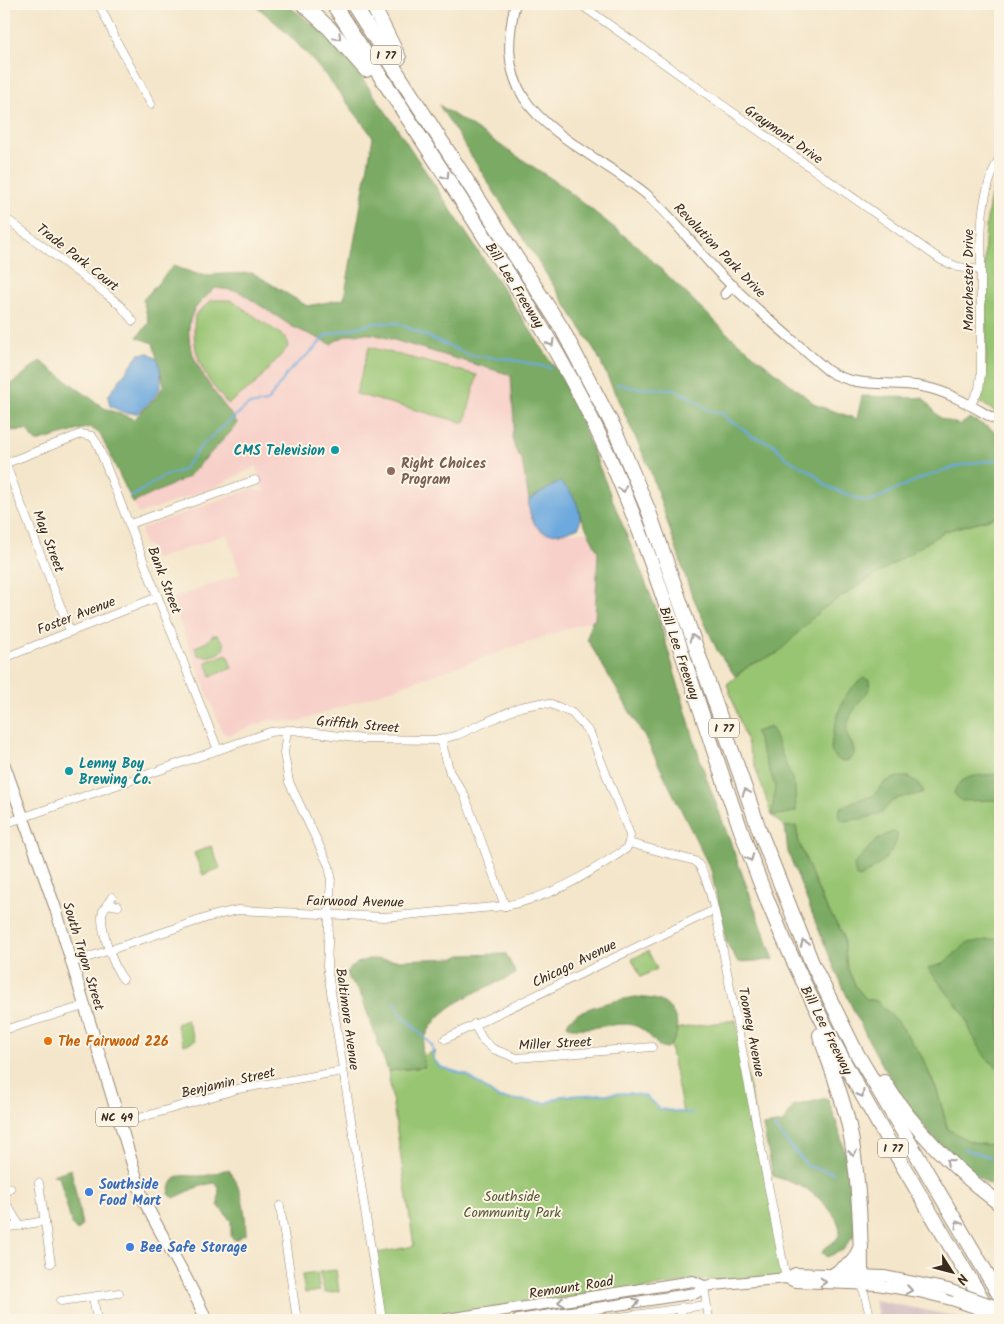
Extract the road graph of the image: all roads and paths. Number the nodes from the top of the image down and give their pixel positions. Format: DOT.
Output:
graph roads {
  1 [pos="99,4"];
  2 [pos="303,4"];
  3 [pos="333,4"];
  4 [pos="353,4"];
  5 [pos="372,4"];
  6 [pos="515,4"];
  7 [pos="580,4"];
  8 [pos="151,104"];
  9 [pos="420,107"];
  10 [pos="427,148"];
  11 [pos="1000,156"];
  12 [pos="4,217"];
  13 [pos="981,270"];
  14 [pos="733,285"];
  15 [pos="725,294"];
  16 [pos="133,320"];
  17 [pos="970,406"];
  18 [pos="1000,422"];
  19 [pos="4,463"];
  20 [pos="255,480"];
  21 [pos="130,524"];
  22 [pos="158,597"];
  23 [pos="70,631"];
  24 [pos="4,658"];
  25 [pos="287,730"];
  26 [pos="441,740"];
  27 [pos="218,750"];
  28 [pos="4,764"];
  29 [pos="24,817"];
  30 [pos="4,824"];
  31 [pos="630,843"];
  32 [pos="118,906"];
  33 [pos="505,906"];
  34 [pos="714,910"];
  35 [pos="329,915"];
  36 [pos="110,950"];
  37 [pos="71,963"];
  38 [pos="812,963"];
  39 [pos="799,972"];
  40 [pos="123,980"];
  41 [pos="84,1006"];
  42 [pos="474,1024"];
  43 [pos="4,1030"];
  44 [pos="445,1038"];
  45 [pos="652,1048"];
  46 [pos="343,1071"];
  47 [pos="119,1124"];
  48 [pos="39,1183"];
  49 [pos="4,1200"];
  50 [pos="1000,1204"];
  51 [pos="280,1206"];
  52 [pos="45,1221"];
  53 [pos="20,1226"];
  54 [pos="4,1228"];
  55 [pos="861,1246"];
  56 [pos="51,1263"];
  57 [pos="835,1274"];
  58 [pos="786,1278"];
  59 [pos="861,1279"];
  60 [pos="704,1286"];
  61 [pos="119,1292"];
  62 [pos="1000,1296"];
  63 [pos="93,1297"];
  64 [pos="61,1301"];
  65 [pos="706,1305"];
  66 [pos="533,1306"];
  67 [pos="682,1307"];
  68 [pos="1000,1307"];
  69 [pos="1000,1317"];
  70 [pos="535,1319"];
  71 [pos="96,1320"];
  72 [pos="206,1320"];
  73 [pos="297,1320"];
  74 [pos="382,1320"];
  75 [pos="441,1320"];
  76 [pos="518,1320"];
  77 [pos="598,1320"];
  78 [pos="680,1320"];
  79 [pos="709,1320"];
  80 [pos="871,1320"];
  81 [pos="994,1320"];
  1 -- 8 [label="street"];
  2 -- 10 [label="highway, one-way"];
  3 -- 10 [label="highway, Bill Lee Freeway / I 77"];
  4 -- 9 [label="highway, Bill Lee Freeway / I 77"];
  5 -- 9 [label="highway"];
  6 -- 14 [label="street, Revolution Park Drive"];
  7 -- 13 [label="street, Graymont Drive"];
  38 -- 9 [label="highway, Bill Lee Freeway / I 77, one-way"];
  10 -- 39 [label="highway, Bill Lee Freeway / I 77, one-way"];
  11 -- 13 [label="street, Manchester Drive"];
  12 -- 16 [label="street, Trade Park Court"];
  13 -- 17 [label="street, Manchester Drive"];
  14 -- 15 [label="street"];
  14 -- 17 [label="street, Revolution Park Drive"];
  17 -- 18 [label="street, Revolution Park Drive"];
  19 -- 21 [label="street, Bank Street"];
  19 -- 23 [label="street, May Street"];
  20 -- 21 [label="street"];
  21 -- 22 [label="street, Bank Street"];
  22 -- 23 [label="street, Foster Avenue"];
  22 -- 27 [label="street, Bank Street"];
  23 -- 24 [label="street, Foster Avenue"];
  25 -- 26 [label="street, Griffith Street"];
  25 -- 27 [label="street, Griffith Street"];
  25 -- 35 [label="street, Baltimore Avenue"];
  26 -- 31 [label="street, Griffith Street"];
  26 -- 33 [label="street"];
  27 -- 29 [label="street, Griffith Street"];
  28 -- 29 [label="main road, South Tryon Street / NC 49"];
  29 -- 30 [label="street, Griffith Street"];
  29 -- 37 [label="main road, South Tryon Street / NC 49"];
  31 -- 33 [label="street, Fairwood Avenue"];
  31 -- 34 [label="street, Toomey Avenue"];
  32 -- 36 [label="street"];
  33 -- 35 [label="street, Fairwood Avenue"];
  34 -- 42 [label="street, Chicago Avenue"];
  34 -- 58 [label="street, Toomey Avenue"];
  35 -- 36 [label="street, Fairwood Avenue"];
  35 -- 46 [label="street, Baltimore Avenue"];
  36 -- 37 [label="street, Fairwood Avenue"];
  36 -- 40 [label="street"];
  37 -- 41 [label="main road, South Tryon Street / NC 49"];
  50 -- 38 [label="highway, one-way"];
  62 -- 38 [label="highway, Bill Lee Freeway / I 77, one-way"];
  39 -- 55 [label="highway, one-way"];
  39 -- 81 [label="highway, Bill Lee Freeway / I 77, one-way"];
  41 -- 43 [label="street"];
  41 -- 47 [label="main road, South Tryon Street / NC 49"];
  42 -- 44 [label="street, Chicago Avenue"];
  42 -- 45 [label="street, Miller Street"];
  46 -- 47 [label="street, Benjamin Street"];
  46 -- 74 [label="street, Baltimore Avenue"];
  47 -- 72 [label="main road, South Tryon Street / NC 49"];
  48 -- 52 [label="street"];
  49 -- 53 [label="street"];
  51 -- 73 [label="street"];
  52 -- 53 [label="street"];
  52 -- 56 [label="street"];
  53 -- 54 [label="street"];
  55 -- 57 [label="highway"];
  55 -- 59 [label="highway"];
  57 -- 58 [label="main road, Remount Road"];
  57 -- 59 [label="main road, Remount Road"];
  58 -- 59 [label="main road, Remount Road, one-way"];
  58 -- 60 [label="main road, Remount Road"];
  59 -- 68 [label="main road, Remount Road, bridge"];
  59 -- 69 [label="main road, Remount Road, one-way, bridge"];
  59 -- 80 [label="street"];
  60 -- 65 [label="street"];
  60 -- 66 [label="main road, Remount Road, one-way"];
  70 -- 60 [label="main road, Remount Road, one-way"];
  61 -- 63 [label="street"];
  63 -- 64 [label="street"];
  63 -- 71 [label="street"];
  65 -- 67 [label="street"];
  65 -- 79 [label="street"];
  66 -- 70 [label="street"];
  66 -- 75 [label="main road, Remount Road"];
  67 -- 77 [label="street"];
  67 -- 78 [label="street"];
  70 -- 76 [label="main road, Remount Road"];
}
